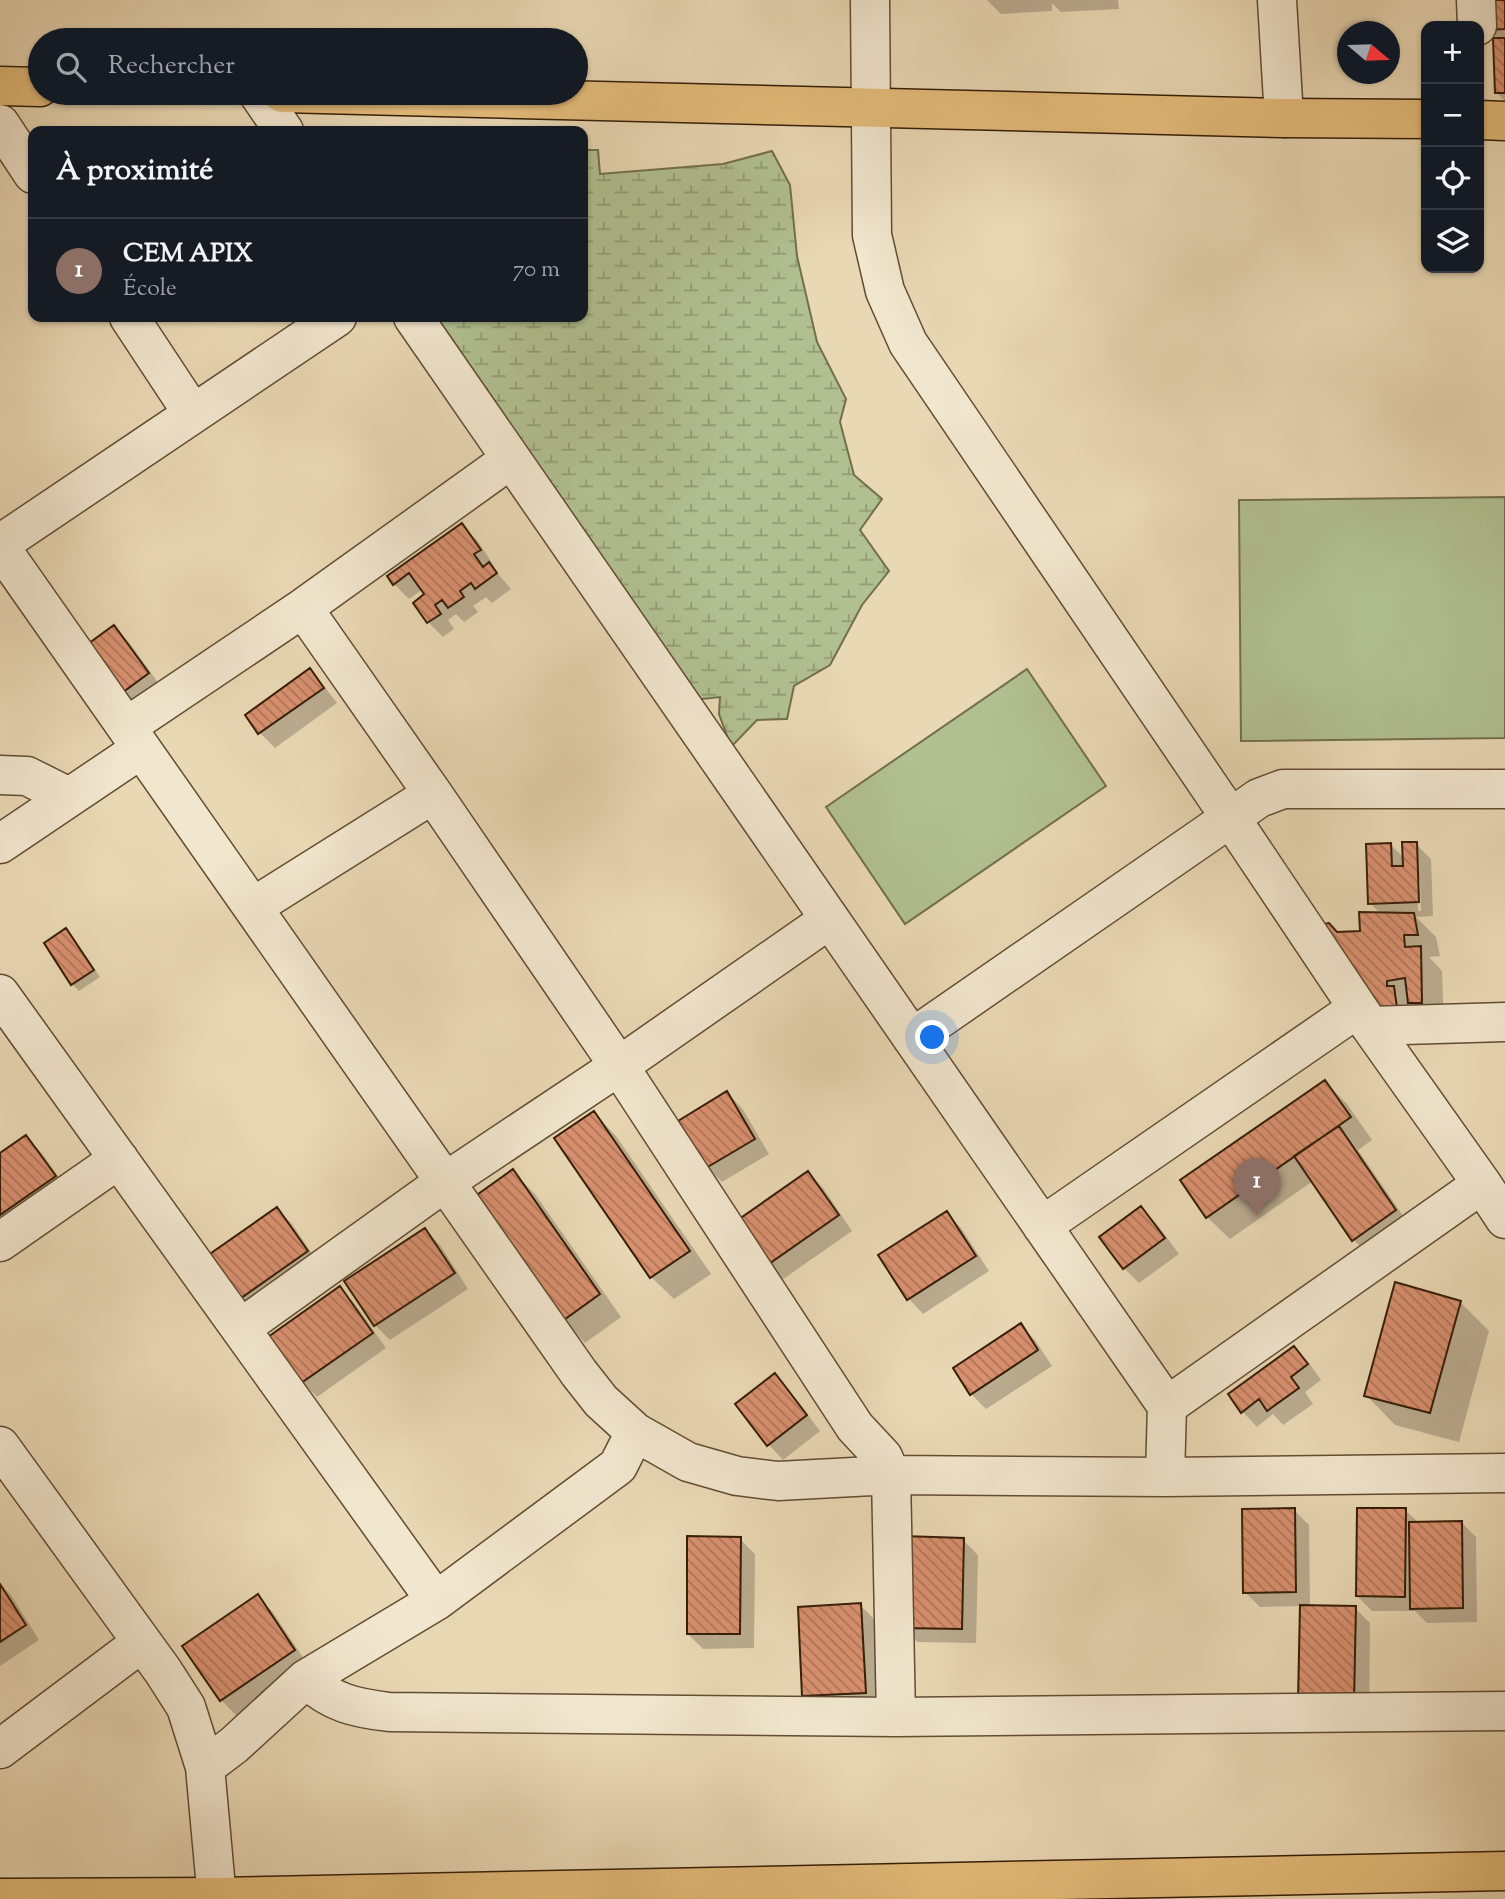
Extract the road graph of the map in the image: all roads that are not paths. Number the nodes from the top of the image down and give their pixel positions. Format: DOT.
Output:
graph roads {
  1 [pos="870,0"];
  2 [pos="1278,0"];
  3 [pos="1476,0"];
  4 [pos="1477,21"];
  5 [pos="0,86"];
  6 [pos="28,87"];
  7 [pos="588,101"];
  8 [pos="266,105"];
  9 [pos="871,108"];
  10 [pos="1284,118"];
  11 [pos="1421,120"];
  12 [pos="1484,120"];
  13 [pos="1505,121"];
  14 [pos="0,124"];
  15 [pos="281,126"];
  16 [pos="28,166"];
  17 [pos="132,322"];
  18 [pos="330,322"];
  19 [pos="416,322"];
  20 [pos="193,414"];
  21 [pos="511,459"];
  22 [pos="0,545"];
  23 [pos="303,608"];
  24 [pos="134,738"];
  25 [pos="0,775"];
  26 [pos="1505,789"];
  27 [pos="433,794"];
  28 [pos="69,797"];
  29 [pos="1230,817"];
  30 [pos="0,844"];
  31 [pos="253,907"];
  32 [pos="830,919"];
  33 [pos="0,994"];
  34 [pos="1364,1017"];
  35 [pos="1505,1022"];
  36 [pos="912,1038"];
  37 [pos="619,1066"];
  38 [pos="119,1159"];
  39 [pos="445,1182"];
  40 [pos="1482,1184"];
  41 [pos="1505,1219"];
  42 [pos="1042,1226"];
  43 [pos="0,1242"];
  44 [pos="241,1328"];
  45 [pos="1167,1406"];
  46 [pos="635,1432"];
  47 [pos="0,1446"];
  48 [pos="1505,1473"];
  49 [pos="891,1475"];
  50 [pos="1165,1476"];
  51 [pos="436,1601"];
  52 [pos="141,1643"];
  53 [pos="306,1679"];
  54 [pos="1505,1711"];
  55 [pos="896,1717"];
  56 [pos="0,1749"];
  57 [pos="205,1767"];
  58 [pos="1505,1871"];
  59 [pos="0,1898"];
  60 [pos="217,1898"];
  1 -- 9 [label="street"];
  2 -- 10 [label="street"];
  3 -- 4 [label="street"];
  5 -- 6 [label="main road"];
  7 -- 9 [label="main road"];
  8 -- 15 [label="street"];
  9 -- 10 [label="main road"];
  9 -- 29 [label="street"];
  10 -- 11 [label="main road"];
  12 -- 13 [label="main road"];
  14 -- 16 [label="street"];
  17 -- 20 [label="street"];
  18 -- 20 [label="street"];
  19 -- 21 [label="street"];
  20 -- 22 [label="street"];
  21 -- 23 [label="street"];
  21 -- 32 [label="street"];
  22 -- 24 [label="street"];
  23 -- 24 [label="street"];
  23 -- 27 [label="street"];
  24 -- 28 [label="street"];
  24 -- 31 [label="street"];
  25 -- 28 [label="street"];
  26 -- 29 [label="street"];
  27 -- 31 [label="street"];
  27 -- 37 [label="street"];
  28 -- 30 [label="street"];
  29 -- 34 [label="street"];
  29 -- 36 [label="street"];
  31 -- 39 [label="street"];
  32 -- 36 [label="street"];
  32 -- 37 [label="street"];
  33 -- 38 [label="street"];
  34 -- 35 [label="street"];
  34 -- 40 [label="street"];
  34 -- 42 [label="street"];
  36 -- 42 [label="street"];
  37 -- 39 [label="street"];
  37 -- 49 [label="street"];
  38 -- 43 [label="street"];
  38 -- 44 [label="street"];
  39 -- 44 [label="street"];
  39 -- 46 [label="street"];
  40 -- 41 [label="street"];
  40 -- 45 [label="street"];
  42 -- 45 [label="street"];
  44 -- 51 [label="street"];
  45 -- 50 [label="street"];
  46 -- 49 [label="street"];
  46 -- 51 [label="street"];
  47 -- 52 [label="street"];
  48 -- 50 [label="street"];
  49 -- 50 [label="street"];
  49 -- 55 [label="street"];
  51 -- 53 [label="street"];
  52 -- 56 [label="street"];
  52 -- 57 [label="street"];
  53 -- 55 [label="street"];
  53 -- 57 [label="street"];
  54 -- 55 [label="street"];
  57 -- 60 [label="street"];
  58 -- 60 [label="main road"];
  59 -- 60 [label="main road"];
}
